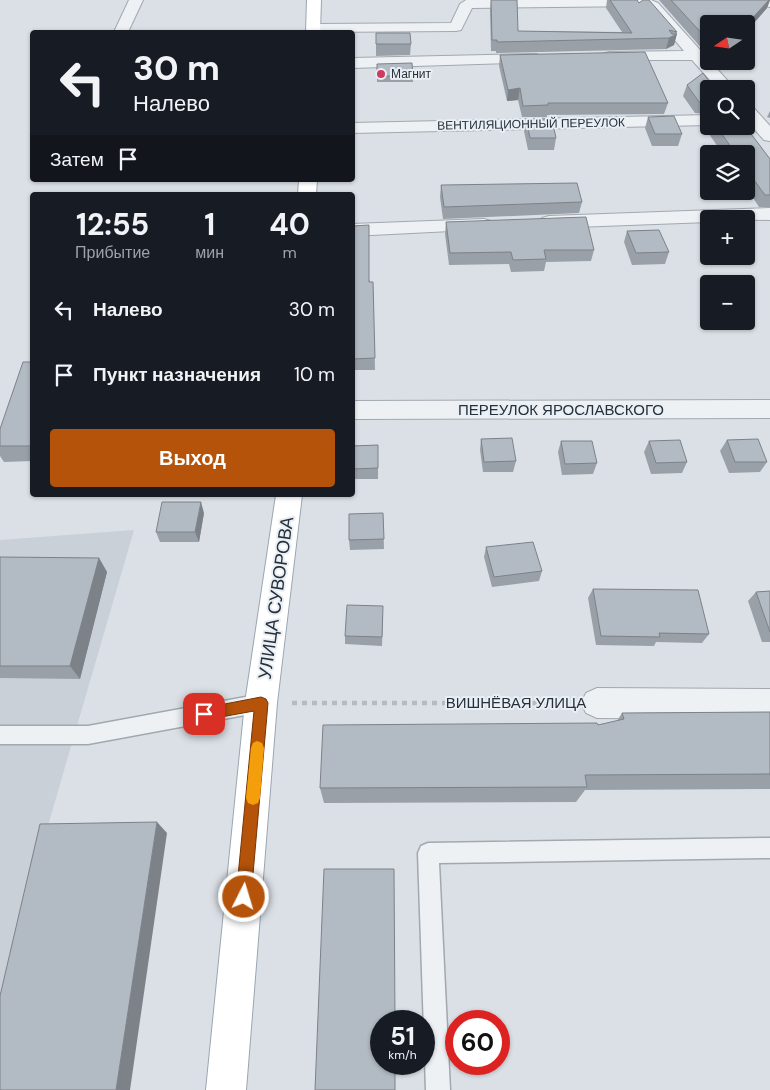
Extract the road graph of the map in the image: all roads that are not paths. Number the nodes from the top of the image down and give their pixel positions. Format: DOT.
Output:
graph roads {
  1 [pos="136,0"];
  2 [pos="314,0"];
  3 [pos="757,0"];
  4 [pos="649,1"];
  5 [pos="770,3"];
  6 [pos="122,30"];
  7 [pos="316,30"];
  8 [pos="696,55"];
  9 [pos="598,58"];
  10 [pos="549,59"];
  11 [pos="355,63"];
  12 [pos="719,80"];
  13 [pos="700,120"];
  14 [pos="755,122"];
  15 [pos="355,128"];
  16 [pos="770,136"];
  17 [pos="770,214"];
  18 [pos="531,223"];
  19 [pos="502,224"];
  20 [pos="355,230"];
  21 [pos="770,409"];
  22 [pos="355,410"];
  23 [pos="289,497"];
  24 [pos="261,703"];
  25 [pos="597,704"];
  26 [pos="770,704"];
  27 [pos="0,735"];
  28 [pos="770,848"];
  29 [pos="226,1090"];
  30 [pos="438,1090"];
  1 -- 6 [label="street"];
  2 -- 7 [label="main road"];
  3 -- 5 [label="street"];
  4 -- 7 [label="street"];
  4 -- 8 [label="street"];
  8 -- 9 [label="street"];
  8 -- 12 [label="street"];
  10 -- 11 [label="street"];
  13 -- 15 [label="street, ВЕНТИЛЯЦИОННЫЙ ПЕРЕУЛОК"];
  14 -- 16 [label="street"];
  17 -- 18 [label="street"];
  19 -- 20 [label="street"];
  21 -- 22 [label="street, ПЕРЕУЛОК ЯРОСЛАВСКОГО"];
  23 -- 24 [label="main road, УЛИЦА СУВОРОВА"];
  24 -- 27 [label="lane"];
  24 -- 29 [label="main road, УЛИЦА СУВОРОВА"];
  25 -- 26 [label="street, ВИШНЁВАЯ УЛИЦА"];
  28 -- 30 [label="lane"];
}
